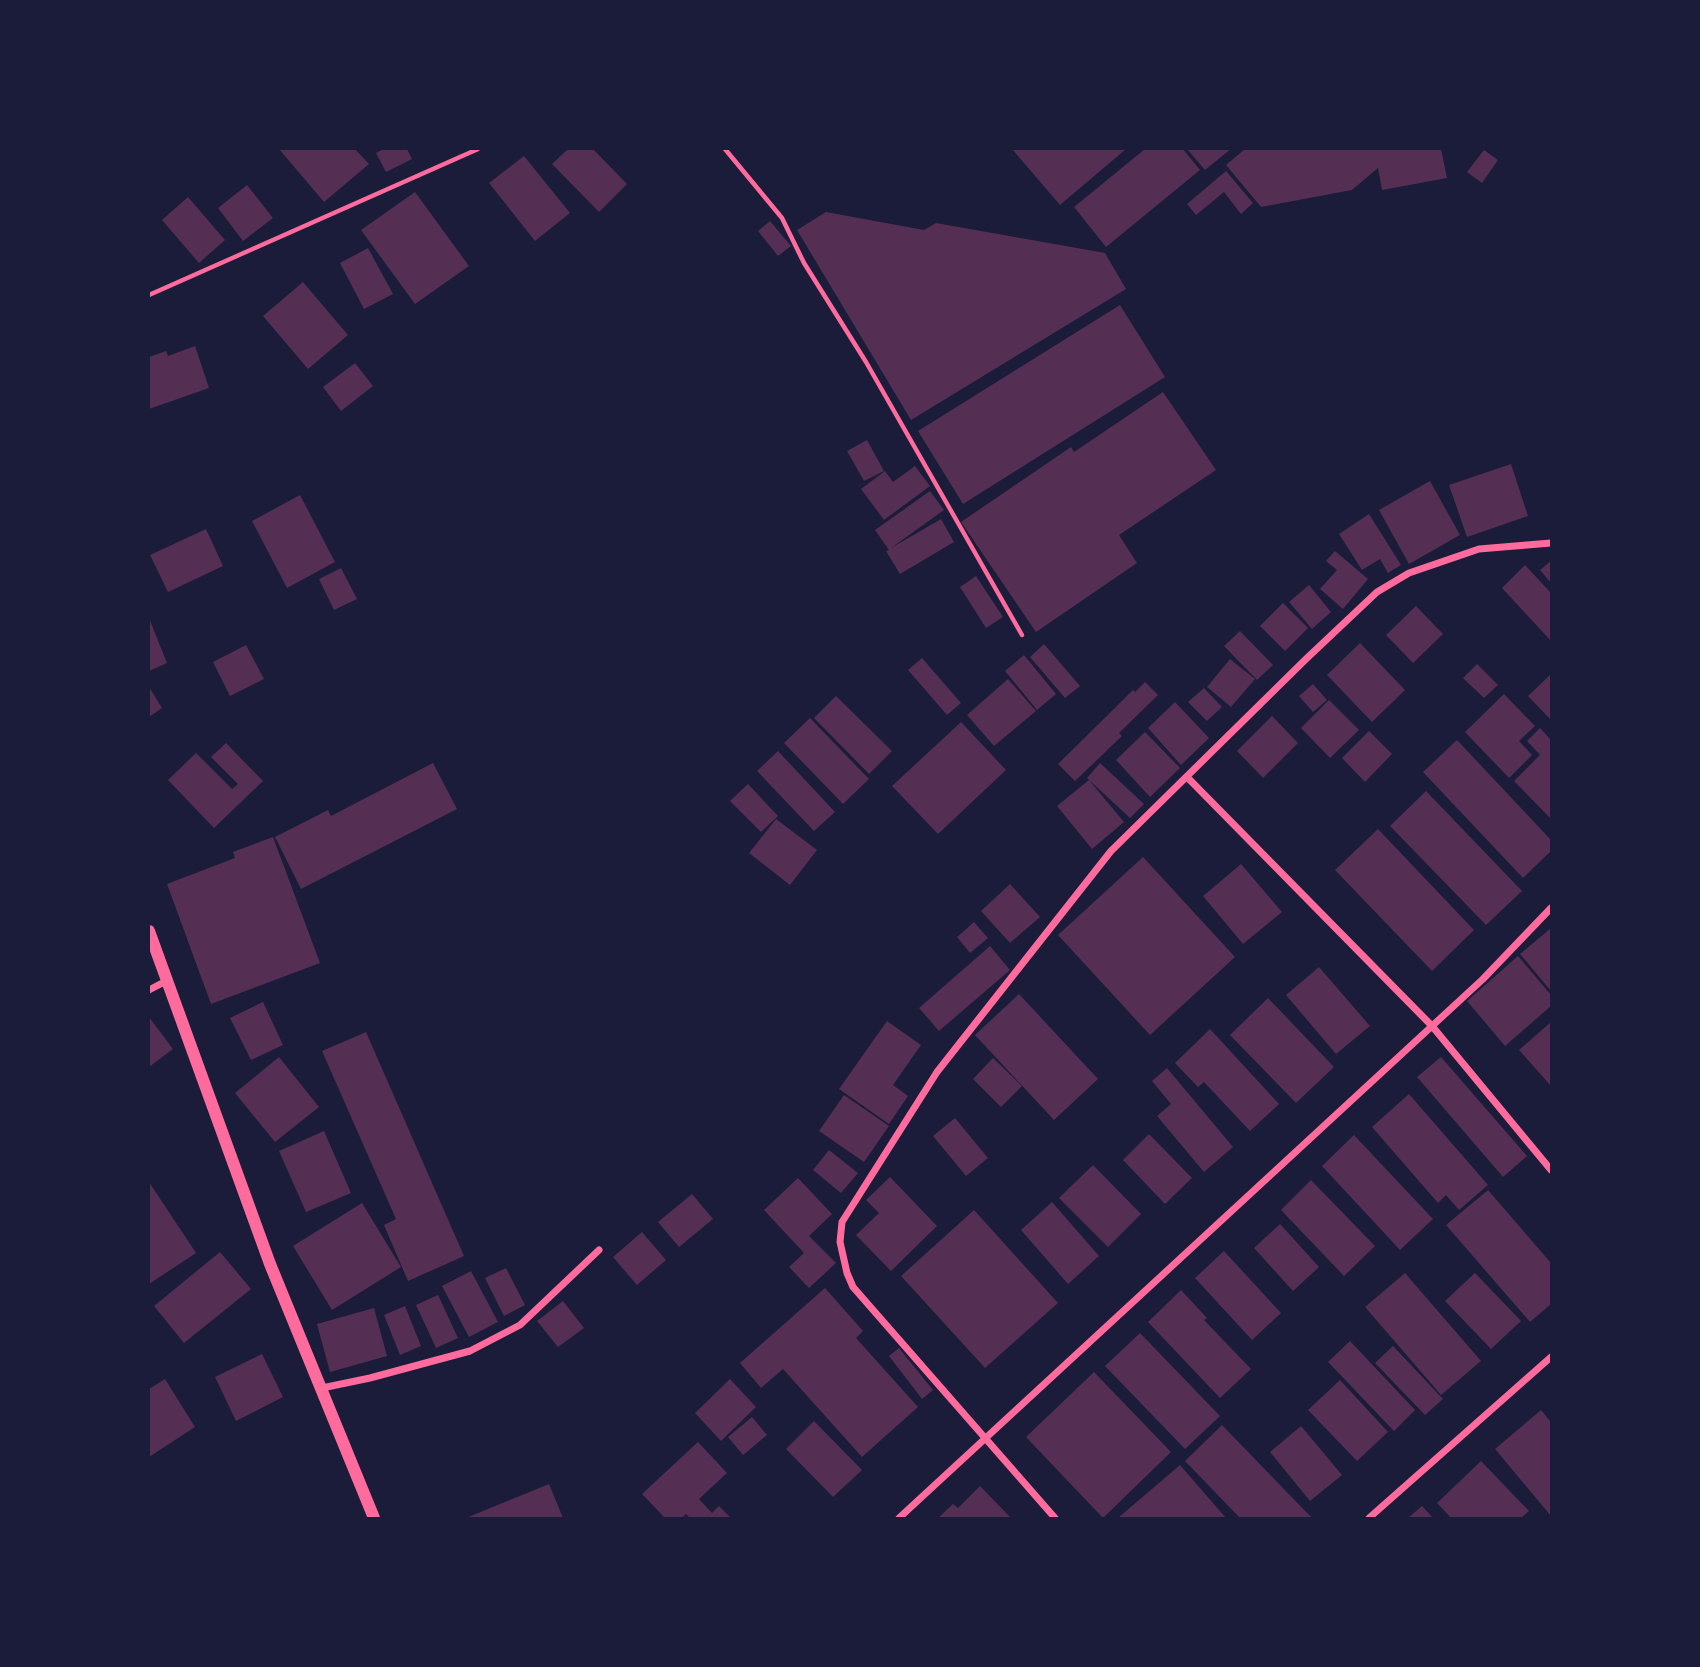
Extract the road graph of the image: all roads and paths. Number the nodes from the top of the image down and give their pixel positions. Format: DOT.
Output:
graph roads {
  1 [pos="478,149"];
  2 [pos="725,149"];
  3 [pos="149,295"];
  4 [pos="1551,543"];
  5 [pos="1022,635"];
  6 [pos="1186,777"];
  7 [pos="1551,908"];
  8 [pos="149,930"];
  9 [pos="168,980"];
  10 [pos="149,990"];
  11 [pos="1432,1026"];
  12 [pos="1551,1170"];
  13 [pos="599,1250"];
  14 [pos="1551,1357"];
  15 [pos="322,1388"];
  16 [pos="986,1439"];
  17 [pos="374,1518"];
  18 [pos="900,1518"];
  19 [pos="1055,1518"];
  20 [pos="1369,1518"];
  1 -- 3 [label="path"];
  2 -- 5 [label="path"];
  4 -- 6 [label="street"];
  6 -- 11 [label="street"];
  6 -- 16 [label="street"];
  7 -- 11 [label="street"];
  8 -- 9 [label="street"];
  9 -- 10 [label="street"];
  9 -- 15 [label="street"];
  11 -- 12 [label="street"];
  11 -- 16 [label="street"];
  13 -- 15 [label="street"];
  14 -- 20 [label="street"];
  15 -- 17 [label="street"];
  16 -- 18 [label="street"];
  16 -- 19 [label="street"];
}
